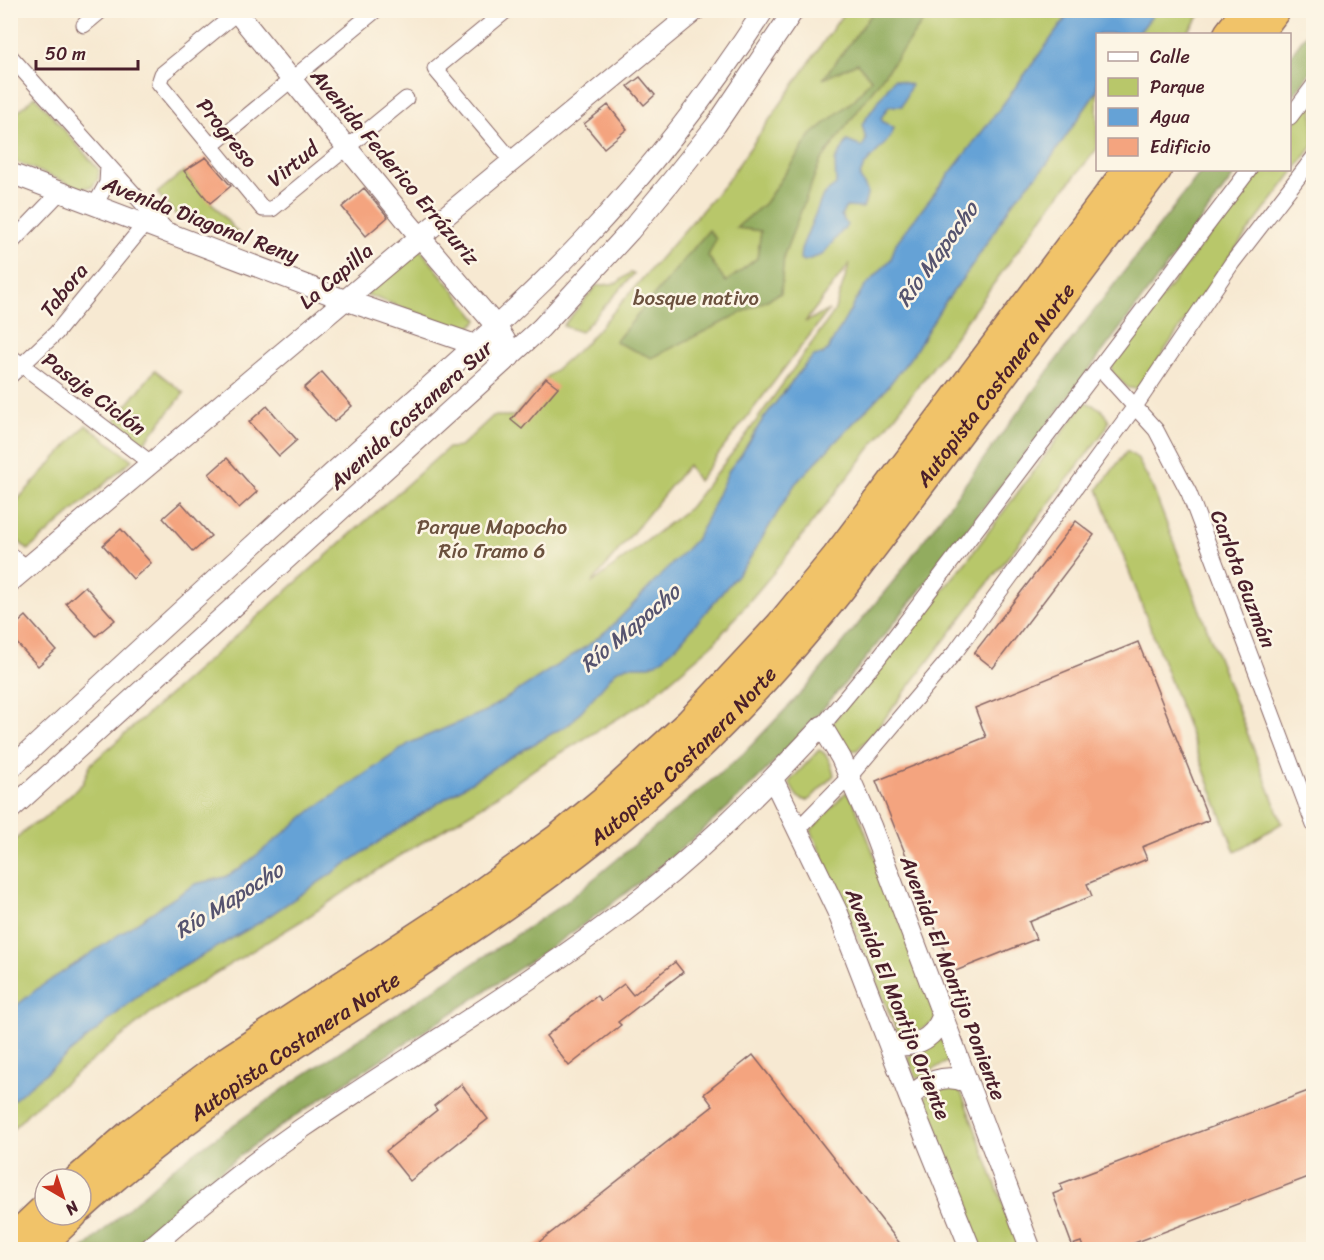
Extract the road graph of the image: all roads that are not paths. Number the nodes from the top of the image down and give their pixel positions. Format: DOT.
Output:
graph roads {
  1 [pos="102,10"];
  2 [pos="376,10"];
  3 [pos="507,10"];
  4 [pos="764,10"];
  5 [pos="794,10"];
  6 [pos="1246,10"];
  7 [pos="1276,10"];
  8 [pos="237,11"];
  9 [pos="693,11"];
  10 [pos="84,26"];
  11 [pos="1229,33"];
  12 [pos="1259,33"];
  13 [pos="10,56"];
  14 [pos="291,80"];
  15 [pos="1314,85"];
  16 [pos="406,99"];
  17 [pos="1291,116"];
  18 [pos="211,146"];
  19 [pos="347,147"];
  20 [pos="1314,157"];
  21 [pos="513,162"];
  22 [pos="108,166"];
  23 [pos="1126,171"];
  24 [pos="1156,171"];
  25 [pos="1248,171"];
  26 [pos="10,173"];
  27 [pos="60,192"];
  28 [pos="95,205"];
  29 [pos="266,211"];
  30 [pos="145,224"];
  31 [pos="170,234"];
  32 [pos="420,237"];
  33 [pos="10,244"];
  34 [pos="345,300"];
  35 [pos="496,326"];
  36 [pos="473,346"];
  37 [pos="510,357"];
  38 [pos="17,361"];
  39 [pos="1099,368"];
  40 [pos="10,376"];
  41 [pos="1136,405"];
  42 [pos="152,464"];
  43 [pos="10,555"];
  44 [pos="28,568"];
  45 [pos="218,577"];
  46 [pos="10,582"];
  47 [pos="240,600"];
  48 [pos="186,604"];
  49 [pos="208,629"];
  50 [pos="822,726"];
  51 [pos="10,769"];
  52 [pos="850,776"];
  53 [pos="773,779"];
  54 [pos="1309,796"];
  55 [pos="10,810"];
  56 [pos="1314,825"];
  57 [pos="798,829"];
  58 [pos="942,1017"];
  59 [pos="890,1044"];
  60 [pos="966,1082"];
  61 [pos="909,1097"];
  62 [pos="92,1167"];
  63 [pos="93,1197"];
  64 [pos="33,1219"];
  65 [pos="60,1227"];
  66 [pos="10,1241"];
  67 [pos="36,1250"];
  68 [pos="148,1250"];
  69 [pos="971,1250"];
  70 [pos="1031,1250"];
  1 -- 10 [label="street"];
  2 -- 14 [label="street"];
  3 -- 21 [label="street"];
  4 -- 35 [label="street, Avenida Costanera Sur"];
  5 -- 37 [label="street, Avenida Costanera Sur"];
  6 -- 11 [label="highway"];
  7 -- 12 [label="highway"];
  8 -- 14 [label="street, Avenida Federico Errázuriz"];
  8 -- 18 [label="street, Progreso"];
  9 -- 21 [label="street, La Capilla"];
  13 -- 22 [label="street"];
  14 -- 18 [label="street"];
  14 -- 19 [label="street, Avenida Federico Errázuriz"];
  15 -- 17 [label="street"];
  16 -- 19 [label="street, Virtud"];
  18 -- 29 [label="street, Progreso"];
  19 -- 29 [label="street, Virtud"];
  19 -- 32 [label="street, Avenida Federico Errázuriz"];
  20 -- 41 [label="street"];
  21 -- 32 [label="street, La Capilla"];
  22 -- 28 [label="street"];
  22 -- 31 [label="street"];
  23 -- 62 [label="highway, Autopista Costanera Norte"];
  24 -- 63 [label="highway, Autopista Costanera Norte"];
  25 -- 39 [label="street"];
  26 -- 27 [label="street, Avenida Diagonal Reny"];
  27 -- 28 [label="street, Avenida Diagonal Reny"];
  27 -- 33 [label="street"];
  28 -- 30 [label="street, Avenida Diagonal Reny"];
  30 -- 31 [label="street, Avenida Diagonal Reny"];
  30 -- 38 [label="street, Tabora"];
  31 -- 34 [label="street, Avenida Diagonal Reny"];
  32 -- 34 [label="street, La Capilla"];
  32 -- 35 [label="street, Avenida Federico Errázuriz"];
  34 -- 36 [label="street, Avenida Diagonal Reny"];
  34 -- 42 [label="street, La Capilla"];
  35 -- 36 [label="street, Avenida Costanera Sur"];
  35 -- 37 [label="street, Avenida Federico Errázuriz"];
  36 -- 37 [label="street, Avenida Diagonal Reny"];
  36 -- 45 [label="street, Avenida Costanera Sur"];
  37 -- 47 [label="street, Avenida Costanera Sur"];
  38 -- 40 [label="street, Tabora"];
  38 -- 42 [label="street, Pasaje Ciclón"];
  39 -- 41 [label="street, Carlota Guzmán"];
  39 -- 50 [label="street"];
  41 -- 52 [label="street"];
  41 -- 54 [label="street, Carlota Guzmán"];
  42 -- 44 [label="street, La Capilla"];
  43 -- 44 [label="street"];
  44 -- 46 [label="street, La Capilla"];
  45 -- 47 [label="street"];
  45 -- 48 [label="street, Avenida Costanera Sur"];
  47 -- 49 [label="street, Avenida Costanera Sur"];
  48 -- 49 [label="street"];
  48 -- 51 [label="street, Avenida Costanera Sur"];
  49 -- 55 [label="street, Avenida Costanera Sur"];
  50 -- 52 [label="street, Avenida El Montijo Poniente"];
  50 -- 53 [label="street"];
  52 -- 57 [label="street"];
  52 -- 58 [label="street, Avenida El Montijo Poniente"];
  53 -- 57 [label="street, Avenida El Montijo Oriente"];
  53 -- 68 [label="street"];
  54 -- 56 [label="street, Carlota Guzmán"];
  57 -- 59 [label="street, Avenida El Montijo Oriente"];
  58 -- 59 [label="street"];
  58 -- 60 [label="street, Avenida El Montijo Poniente"];
  59 -- 61 [label="street, Avenida El Montijo Oriente"];
  60 -- 61 [label="street"];
  60 -- 70 [label="street, Avenida El Montijo Poniente"];
  61 -- 69 [label="street, Avenida El Montijo Oriente"];
  64 -- 66 [label="highway"];
  65 -- 67 [label="highway"];
}
